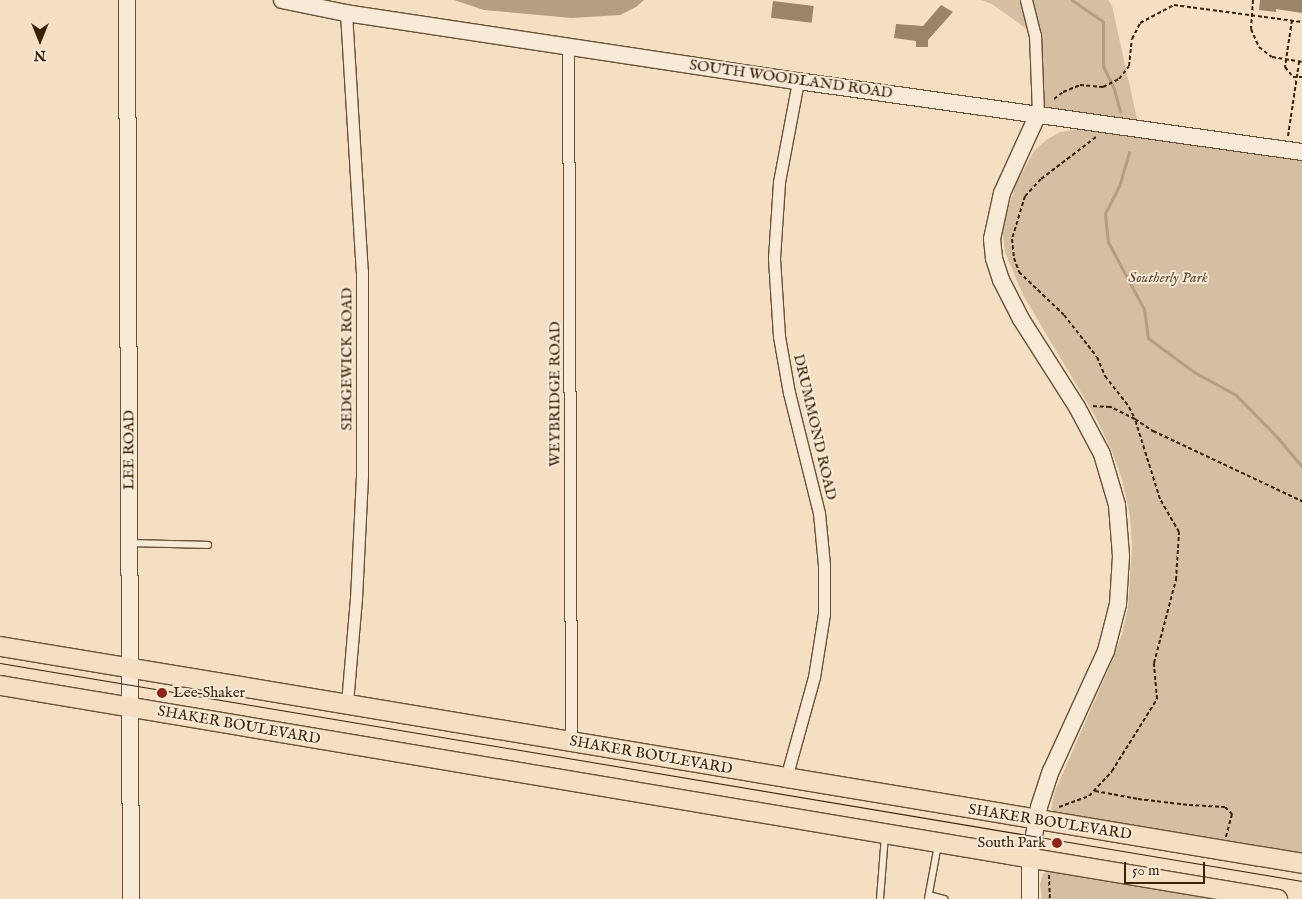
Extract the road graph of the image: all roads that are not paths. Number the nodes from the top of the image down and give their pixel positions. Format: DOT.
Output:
graph roads {
  1 [pos="127,0"];
  2 [pos="282,0"];
  3 [pos="1026,0"];
  4 [pos="346,13"];
  5 [pos="568,46"];
  6 [pos="798,81"];
  7 [pos="1038,114"];
  8 [pos="1302,152"];
  9 [pos="130,543"];
  10 [pos="208,545"];
  11 [pos="0,646"];
  12 [pos="130,668"];
  13 [pos="0,685"];
  14 [pos="347,704"];
  15 [pos="131,707"];
  16 [pos="571,741"];
  17 [pos="786,778"];
  18 [pos="1036,819"];
  19 [pos="886,834"];
  20 [pos="938,842"];
  21 [pos="1030,858"];
  22 [pos="1302,863"];
  23 [pos="928,897"];
  24 [pos="131,899"];
  25 [pos="880,899"];
  26 [pos="944,899"];
  27 [pos="1030,899"];
  28 [pos="1278,899"];
  1 -- 9 [label="street, LEE ROAD"];
  2 -- 4 [label="street, SOUTH WOODLAND ROAD"];
  3 -- 7 [label="street"];
  4 -- 5 [label="street, SOUTH WOODLAND ROAD"];
  4 -- 14 [label="street, SEDGEWICK ROAD"];
  5 -- 6 [label="street, SOUTH WOODLAND ROAD"];
  5 -- 16 [label="street, WEYBRIDGE ROAD"];
  6 -- 7 [label="street, SOUTH WOODLAND ROAD"];
  6 -- 17 [label="street, DRUMMOND ROAD"];
  7 -- 8 [label="street, SOUTH WOODLAND ROAD"];
  7 -- 18 [label="street"];
  9 -- 10 [label="lane"];
  9 -- 12 [label="street, LEE ROAD"];
  11 -- 12 [label="main road, SHAKER BOULEVARD"];
  12 -- 14 [label="main road, SHAKER BOULEVARD"];
  12 -- 15 [label="street, LEE ROAD"];
  13 -- 15 [label="main road, SHAKER BOULEVARD"];
  14 -- 16 [label="main road, SHAKER BOULEVARD"];
  15 -- 19 [label="main road, SHAKER BOULEVARD"];
  15 -- 24 [label="street, LEE ROAD"];
  16 -- 17 [label="main road, SHAKER BOULEVARD"];
  17 -- 18 [label="main road, SHAKER BOULEVARD"];
  18 -- 21 [label="street"];
  18 -- 22 [label="main road, SHAKER BOULEVARD"];
  19 -- 20 [label="main road, SHAKER BOULEVARD"];
  19 -- 25 [label="lane"];
  20 -- 21 [label="main road, SHAKER BOULEVARD"];
  20 -- 23 [label="lane"];
  21 -- 27 [label="street"];
  21 -- 28 [label="main road, SHAKER BOULEVARD"];
  23 -- 26 [label="lane"];
}
